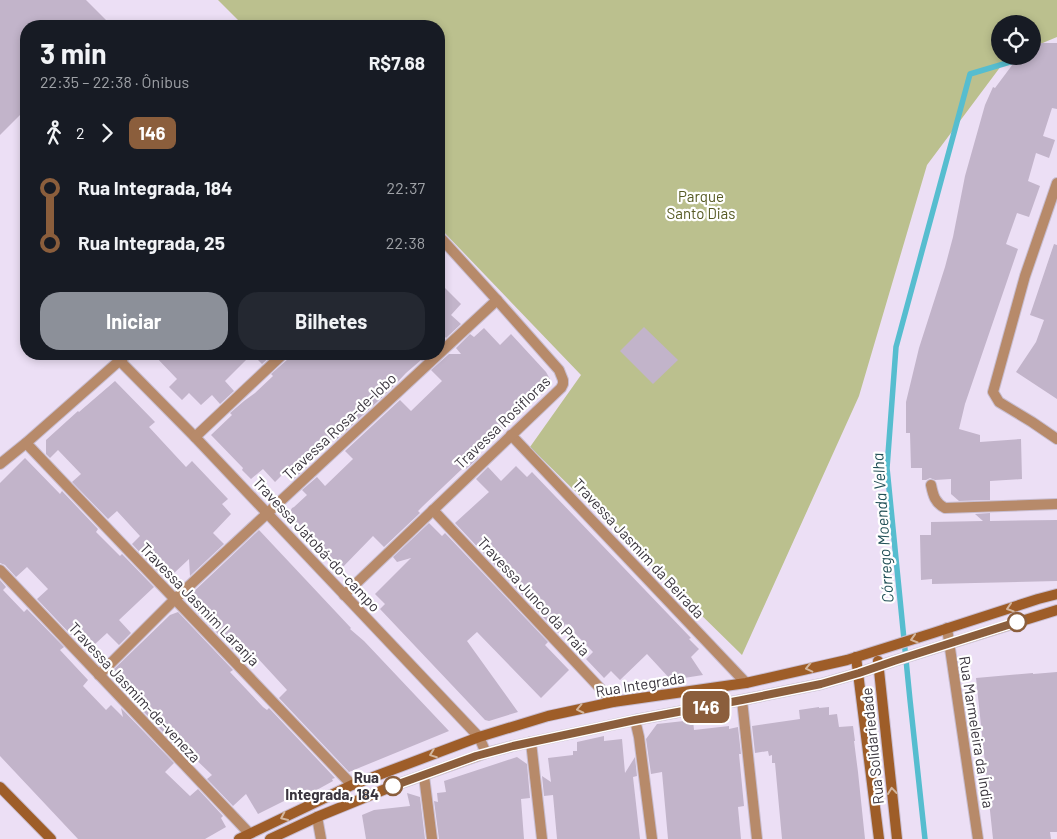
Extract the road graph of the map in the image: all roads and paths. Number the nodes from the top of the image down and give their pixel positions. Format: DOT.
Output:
graph roads {
  1 [pos="1057,183"];
  2 [pos="445,243"];
  3 [pos="497,300"];
  4 [pos="445,348"];
  5 [pos="121,360"];
  6 [pos="127,360"];
  7 [pos="277,360"];
  8 [pos="433,360"];
  9 [pos="512,435"];
  10 [pos="194,437"];
  11 [pos="1057,439"];
  12 [pos="26,443"];
  13 [pos="0,464"];
  14 [pos="931,485"];
  15 [pos="1057,504"];
  16 [pos="433,510"];
  17 [pos="267,514"];
  18 [pos="0,570"];
  19 [pos="1057,594"];
  20 [pos="344,595"];
  21 [pos="175,599"];
  22 [pos="1057,610"];
  23 [pos="947,628"];
  24 [pos="948,644"];
  25 [pos="876,651"];
  26 [pos="856,657"];
  27 [pos="879,666"];
  28 [pos="859,673"];
  29 [pos="99,675"];
  30 [pos="746,683"];
  31 [pos="742,700"];
  32 [pos="613,702"];
  33 [pos="635,720"];
  34 [pos="479,737"];
  35 [pos="531,742"];
  36 [pos="486,753"];
  37 [pos="424,776"];
  38 [pos="352,785"];
  39 [pos="0,787"];
  40 [pos="317,817"];
  41 [pos="249,834"];
  42 [pos="51,839"];
  43 [pos="239,839"];
  44 [pos="270,839"];
  45 [pos="321,839"];
  46 [pos="432,839"];
  47 [pos="542,839"];
  48 [pos="652,839"];
  49 [pos="757,839"];
  50 [pos="879,839"];
  51 [pos="897,839"];
  52 [pos="978,839"];
  1 -- 11 [label="street"];
  2 -- 3 [label="street, Travessa Rosifloras"];
  3 -- 4 [label="street, Travessa Rosa-de-lobo"];
  3 -- 9 [label="street, Travessa Rosifloras"];
  5 -- 12 [label="street"];
  6 -- 10 [label="street, Travessa Jatobá-do-campo"];
  7 -- 10 [label="street"];
  8 -- 17 [label="street, Travessa Rosa-de-lobo"];
  9 -- 16 [label="street, Travessa Rosifloras"];
  9 -- 30 [label="street, Travessa Jasmim da Beirada"];
  10 -- 17 [label="street, Travessa Jatobá-do-campo"];
  12 -- 13 [label="street"];
  12 -- 21 [label="street, Travessa Jasmim Laranja"];
  14 -- 15 [label="street"];
  16 -- 20 [label="street, Travessa Rosifloras"];
  16 -- 32 [label="street, Travessa Junco da Praia"];
  17 -- 20 [label="street, Travessa Jatobá-do-campo"];
  17 -- 21 [label="street, Travessa Rosa-de-lobo"];
  18 -- 29 [label="street, Travessa Jasmim-de-veneza"];
  19 -- 23 [label="main road, Rua Integrada, one-way"];
  20 -- 34 [label="street, Travessa Jatobá-do-campo"];
  21 -- 29 [label="street, Travessa Rosa-de-lobo"];
  21 -- 38 [label="street, Travessa Jasmim Laranja"];
  22 -- 24 [label="main road"];
  23 -- 24 [label="street, Rua Marmeleira da Índia"];
  23 -- 25 [label="main road, Rua Integrada, one-way"];
  24 -- 27 [label="main road"];
  24 -- 52 [label="street, Rua Marmeleira da Índia"];
  25 -- 26 [label="main road, Rua Integrada"];
  25 -- 27 [label="main road, Rua Solidariedade"];
  26 -- 28 [label="main road, Rua Solidariedade"];
  26 -- 30 [label="main road, Rua Integrada, one-way"];
  27 -- 28 [label="main road"];
  51 -- 27 [label="main road, Rua Solidariedade, one-way"];
  28 -- 31 [label="main road"];
  28 -- 50 [label="main road, Rua Solidariedade"];
  29 -- 41 [label="street, Travessa Jasmim-de-veneza"];
  30 -- 32 [label="main road, Rua Integrada"];
  31 -- 33 [label="main road"];
  31 -- 49 [label="street"];
  32 -- 34 [label="main road, Rua Integrada, one-way"];
  33 -- 35 [label="main road"];
  33 -- 48 [label="street"];
  34 -- 36 [label="street, Travessa Jatobá-do-campo"];
  34 -- 38 [label="main road, Rua Integrada, one-way"];
  35 -- 36 [label="main road"];
  35 -- 47 [label="street"];
  36 -- 37 [label="main road"];
  37 -- 40 [label="main road"];
  37 -- 46 [label="street"];
  38 -- 41 [label="main road, Rua Integrada, one-way"];
  39 -- 42 [label="main road"];
  40 -- 44 [label="main road"];
  40 -- 45 [label="street"];
  41 -- 43 [label="main road, Rua Integrada"];
}
